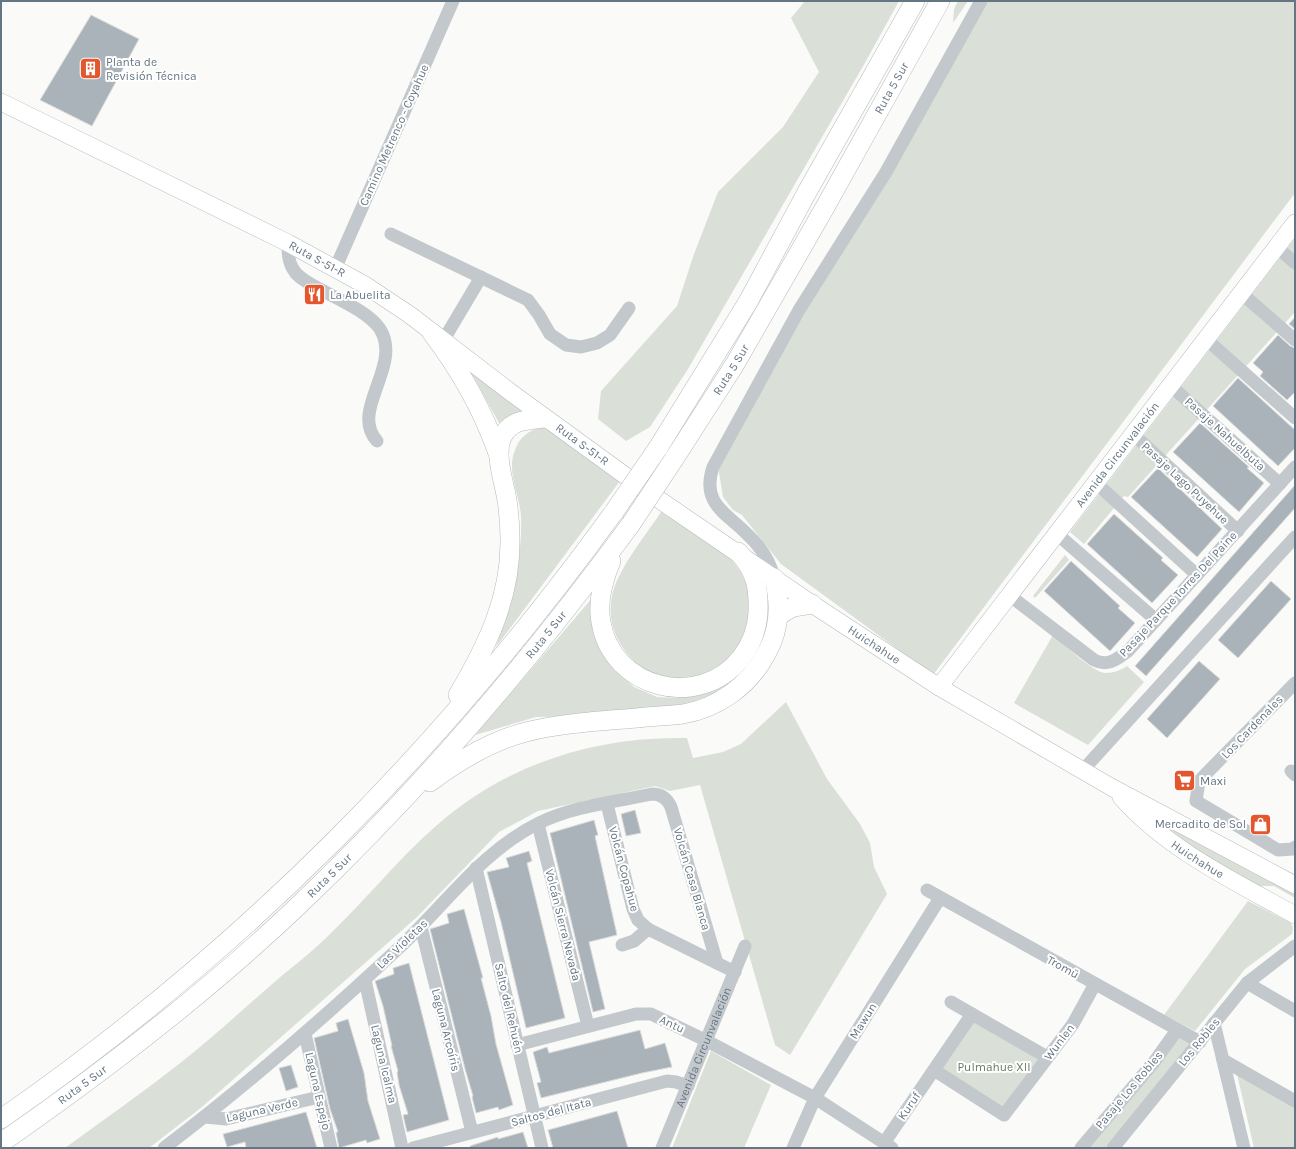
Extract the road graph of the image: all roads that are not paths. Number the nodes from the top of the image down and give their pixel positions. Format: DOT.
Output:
graph roads {
  1 [pos="453,1"];
  2 [pos="915,1"];
  3 [pos="940,1"];
  4 [pos="981,1"];
  5 [pos="1,102"];
  6 [pos="1295,223"];
  7 [pos="391,234"];
  8 [pos="288,243"];
  9 [pos="1277,247"];
  10 [pos="1295,263"];
  11 [pos="336,269"];
  12 [pos="481,277"];
  13 [pos="1241,294"];
  14 [pos="629,308"];
  15 [pos="437,337"];
  16 [pos="1206,339"];
  17 [pos="1295,340"];
  18 [pos="1170,385"];
  19 [pos="544,418"];
  20 [pos="1295,418"];
  21 [pos="1133,434"];
  22 [pos="377,441"];
  23 [pos="500,459"];
  24 [pos="1295,467"];
  25 [pos="1096,483"];
  26 [pos="1280,484"];
  27 [pos="645,490"];
  28 [pos="630,524"];
  29 [pos="1238,530"];
  30 [pos="1057,534"];
  31 [pos="1295,537"];
  32 [pos="738,552"];
  33 [pos="1197,575"];
  34 [pos="774,578"];
  35 [pos="1010,595"];
  36 [pos="812,604"];
  37 [pos="779,615"];
  38 [pos="1156,620"];
  39 [pos="1295,683"];
  40 [pos="939,687"];
  41 [pos="427,743"];
  42 [pos="1083,770"];
  43 [pos="1112,787"];
  44 [pos="664,797"];
  45 [pos="607,804"];
  46 [pos="383,822"];
  47 [pos="538,824"];
  48 [pos="1294,848"];
  49 [pos="476,868"];
  50 [pos="1295,885"];
  51 [pos="927,890"];
  52 [pos="940,898"];
  53 [pos="1295,916"];
  54 [pos="421,927"];
  55 [pos="648,929"];
  56 [pos="622,945"];
  57 [pos="745,946"];
  58 [pos="1295,946"];
  59 [pos="717,964"];
  60 [pos="734,972"];
  61 [pos="365,980"];
  62 [pos="1247,983"];
  63 [pos="1095,984"];
  64 [pos="951,1002"];
  65 [pos="1295,1011"];
  66 [pos="972,1014"];
  67 [pos="1214,1023"];
  68 [pos="588,1026"];
  69 [pos="1177,1030"];
  70 [pos="305,1034"];
  71 [pos="705,1040"];
  72 [pos="1200,1042"];
  73 [pos="517,1045"];
  74 [pos="1047,1057"];
  75 [pos="1223,1060"];
  76 [pos="934,1070"];
  77 [pos="688,1086"];
  78 [pos="319,1097"];
  79 [pos="815,1098"];
  80 [pos="1295,1101"];
  81 [pos="534,1116"];
  82 [pos="205,1117"];
  83 [pos="1,1119"];
  84 [pos="472,1132"];
  85 [pos="1,1143"];
  86 [pos="888,1145"];
  87 [pos="1120,1145"];
  88 [pos="164,1148"];
  89 [pos="331,1148"];
  90 [pos="402,1148"];
  91 [pos="413,1148"];
  92 [pos="542,1148"];
  93 [pos="662,1148"];
  94 [pos="793,1148"];
  95 [pos="1080,1148"];
  96 [pos="1244,1148"];
  1 -- 11 [label="street, Camino Metrenco - Coyahue"];
  2 -- 41 [label="highway, Ruta 5 Sur, bridge"];
  3 -- 28 [label="highway, Ruta 5 Sur, bridge"];
  4 -- 34 [label="street"];
  5 -- 8 [label="main road, Ruta S-51-R"];
  6 -- 9 [label="main road, Avenida Circunvalación"];
  7 -- 12 [label="street"];
  8 -- 11 [label="main road, Ruta S-51-R"];
  8 -- 22 [label="street"];
  9 -- 10 [label="street"];
  9 -- 13 [label="main road, Avenida Circunvalación"];
  11 -- 15 [label="main road, Ruta S-51-R"];
  12 -- 14 [label="street"];
  12 -- 15 [label="street"];
  13 -- 16 [label="main road, Avenida Circunvalación"];
  13 -- 17 [label="street"];
  15 -- 19 [label="main road, Ruta S-51-R"];
  15 -- 23 [label="highway"];
  16 -- 18 [label="main road, Avenida Circunvalación"];
  16 -- 20 [label="street"];
  18 -- 21 [label="main road, Avenida Circunvalación"];
  18 -- 26 [label="street, Pasaje Nahuelbuta"];
  19 -- 23 [label="highway"];
  19 -- 27 [label="main road, Ruta S-51-R"];
  21 -- 25 [label="main road, Avenida Circunvalación"];
  21 -- 29 [label="street, Pasaje Lago Puyehue"];
  23 -- 41 [label="highway"];
  24 -- 26 [label="street, Pasaje Parque Torres Del Paine"];
  25 -- 30 [label="main road, Avenida Circunvalación"];
  25 -- 33 [label="street"];
  26 -- 29 [label="street, Pasaje Parque Torres Del Paine"];
  27 -- 32 [label="main road, Huichahue"];
  28 -- 32 [label="highway"];
  28 -- 46 [label="highway, Ruta 5 Sur"];
  29 -- 33 [label="street, Pasaje Parque Torres Del Paine"];
  30 -- 35 [label="main road, Avenida Circunvalación"];
  30 -- 38 [label="street"];
  31 -- 42 [label="street"];
  32 -- 34 [label="main road, Huichahue"];
  33 -- 38 [label="street, Pasaje Parque Torres Del Paine"];
  34 -- 36 [label="main road, Huichahue"];
  34 -- 37 [label="highway"];
  35 -- 38 [label="street, Pasaje Parque Torres Del Paine"];
  35 -- 40 [label="main road, Avenida Circunvalación"];
  36 -- 37 [label="highway"];
  36 -- 40 [label="main road, Huichahue"];
  37 -- 46 [label="highway"];
  39 -- 48 [label="street, Los Cardenales"];
  40 -- 42 [label="main road, Huichahue"];
  41 -- 83 [label="highway, Ruta 5 Sur"];
  42 -- 43 [label="main road, Huichahue"];
  43 -- 50 [label="main road, Huichahue"];
  43 -- 53 [label="main road, Huichahue"];
  44 -- 45 [label="street, Las Violetas"];
  44 -- 59 [label="street, Volcán Casa Blanca"];
  45 -- 47 [label="street, Las Violetas"];
  45 -- 55 [label="street, Volcán Copahue"];
  46 -- 85 [label="highway, Ruta 5 Sur"];
  47 -- 49 [label="street, Las Violetas"];
  47 -- 68 [label="street, Volcán Sierra Nevada"];
  49 -- 54 [label="street, Las Violetas"];
  49 -- 73 [label="street, Salto del Rehuén"];
  51 -- 52 [label="street, Tromü"];
  52 -- 63 [label="street, Tromü"];
  52 -- 79 [label="street, Mawun"];
  54 -- 61 [label="street, Las Violetas"];
  54 -- 84 [label="street, Laguna Arcoíris"];
  55 -- 56 [label="street"];
  55 -- 59 [label="street, Volcán Copahue"];
  57 -- 60 [label="street, Avenida Circunvalación"];
  58 -- 62 [label="street, Los Robles"];
  59 -- 60 [label="street, Volcán Copahue"];
  60 -- 71 [label="street, Avenida Circunvalación"];
  61 -- 70 [label="street, Las Violetas"];
  61 -- 90 [label="street, Laguna Icalma"];
  62 -- 65 [label="street"];
  62 -- 67 [label="street, Los Robles"];
  63 -- 69 [label="street, Tromü"];
  63 -- 74 [label="street, Wunlen"];
  64 -- 66 [label="street"];
  66 -- 74 [label="street"];
  66 -- 76 [label="street, Kuruf"];
  67 -- 72 [label="street, Los Robles"];
  67 -- 75 [label="street"];
  68 -- 71 [label="street, Antu"];
  68 -- 73 [label="street, Antu"];
  69 -- 72 [label="street, Tromü"];
  69 -- 95 [label="street, Pasaje Los Robles"];
  70 -- 78 [label="street, Laguna Espejo"];
  70 -- 82 [label="street, Las Violetas"];
  71 -- 77 [label="street, Avenida Circunvalación"];
  71 -- 79 [label="street, Antu"];
  72 -- 87 [label="street, Los Robles"];
  73 -- 81 [label="street, Salto del Rehuén"];
  74 -- 76 [label="street, Wunlen"];
  75 -- 80 [label="street"];
  75 -- 96 [label="street"];
  76 -- 86 [label="street, Kuruf"];
  77 -- 81 [label="street, Saltos del Itata"];
  77 -- 93 [label="street, Avenida Circunvalación"];
  78 -- 82 [label="street, Laguna Verde"];
  78 -- 89 [label="street, Laguna Espejo"];
  79 -- 86 [label="street, Antu"];
  79 -- 94 [label="street, Mawun"];
  81 -- 84 [label="street, Saltos del Itata"];
  81 -- 92 [label="street, Salto del Rehuén"];
  82 -- 88 [label="street, Las Violetas"];
  84 -- 91 [label="street, Saltos del Itata"];
}
